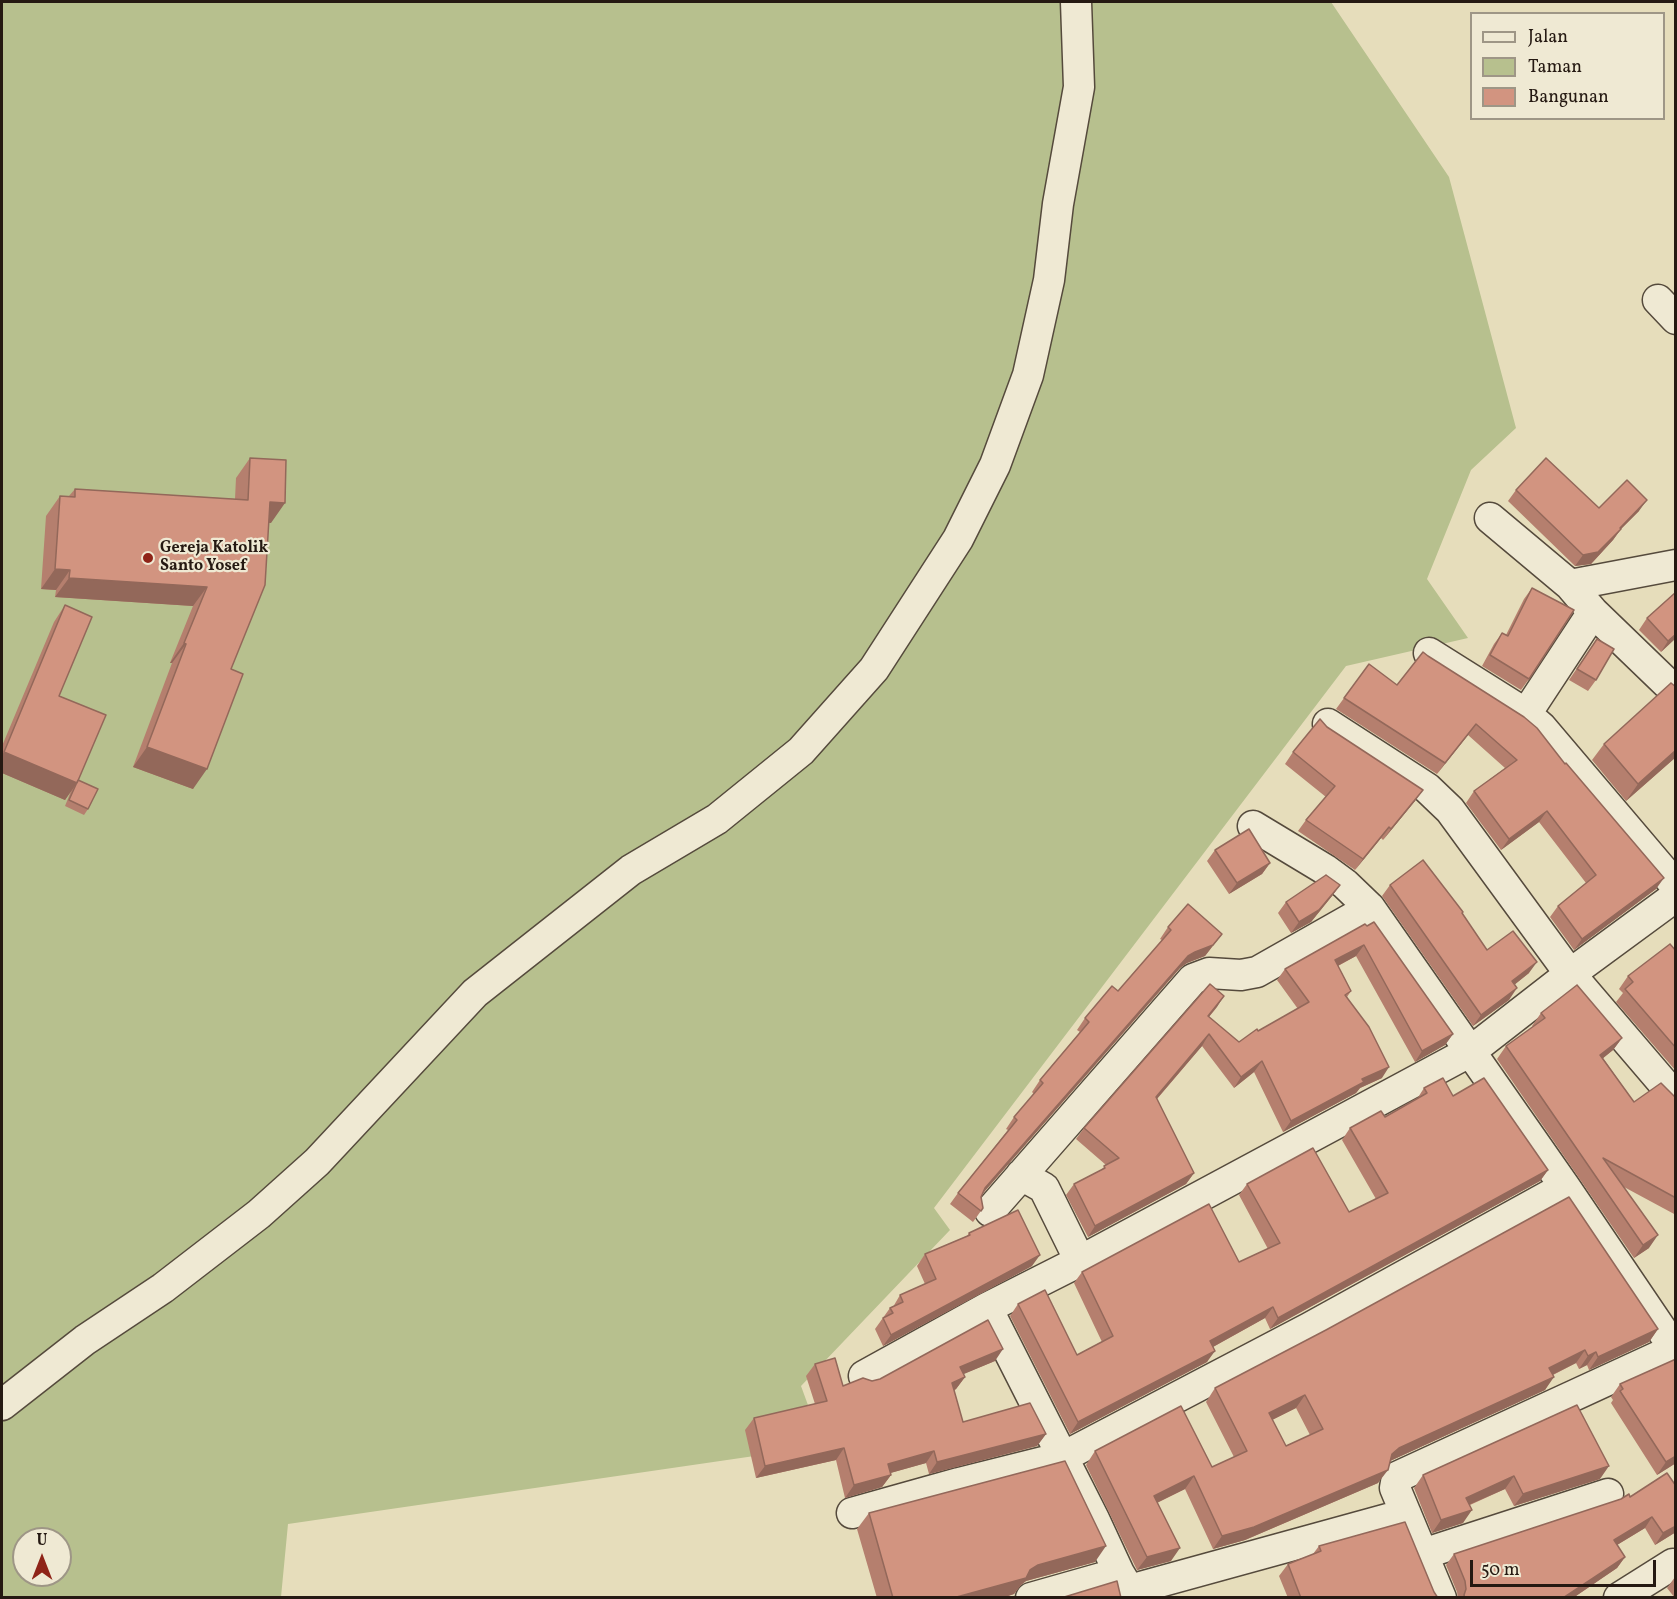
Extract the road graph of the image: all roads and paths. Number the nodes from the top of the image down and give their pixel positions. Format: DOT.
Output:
graph roads {
  1 [pos="1076,2"];
  2 [pos="1490,518"];
  3 [pos="1676,565"];
  4 [pos="1570,585"];
  5 [pos="1593,612"];
  6 [pos="1429,653"];
  7 [pos="1676,692"];
  8 [pos="1526,714"];
  9 [pos="1328,724"];
  10 [pos="1253,826"];
  11 [pos="1676,886"];
  12 [pos="1676,896"];
  13 [pos="1370,908"];
  14 [pos="1570,974"];
  15 [pos="1471,1051"];
  16 [pos="1676,1098"];
  17 [pos="1566,1187"];
  18 [pos="1039,1188"];
  19 [pos="990,1211"];
  20 [pos="1080,1261"];
  21 [pos="987,1308"];
  22 [pos="1675,1350"];
  23 [pos="864,1376"];
  24 [pos="2,1405"];
  25 [pos="1063,1457"];
  26 [pos="1608,1494"];
  27 [pos="852,1513"];
  28 [pos="1406,1514"];
  29 [pos="1423,1554"];
  30 [pos="1673,1564"];
  31 [pos="1128,1587"];
  32 [pos="1031,1598"];
  33 [pos="1441,1598"];
  34 [pos="1619,1598"];
  1 -- 24 [label="street"];
  2 -- 4 [label="street"];
  3 -- 4 [label="street"];
  4 -- 5 [label="street"];
  5 -- 7 [label="street"];
  5 -- 8 [label="street"];
  6 -- 8 [label="street"];
  8 -- 11 [label="street"];
  9 -- 14 [label="street"];
  10 -- 13 [label="street"];
  12 -- 14 [label="street"];
  13 -- 15 [label="street"];
  13 -- 18 [label="street"];
  14 -- 15 [label="street"];
  14 -- 16 [label="street"];
  15 -- 17 [label="street"];
  15 -- 20 [label="street"];
  17 -- 22 [label="street"];
  17 -- 25 [label="street"];
  18 -- 19 [label="street"];
  18 -- 20 [label="street"];
  20 -- 21 [label="street"];
  21 -- 23 [label="street"];
  21 -- 25 [label="street"];
  22 -- 28 [label="street"];
  25 -- 27 [label="street"];
  25 -- 31 [label="street"];
  26 -- 29 [label="street"];
  28 -- 29 [label="street"];
  28 -- 31 [label="street"];
  29 -- 33 [label="street"];
  30 -- 34 [label="street"];
  31 -- 32 [label="street"];
}
